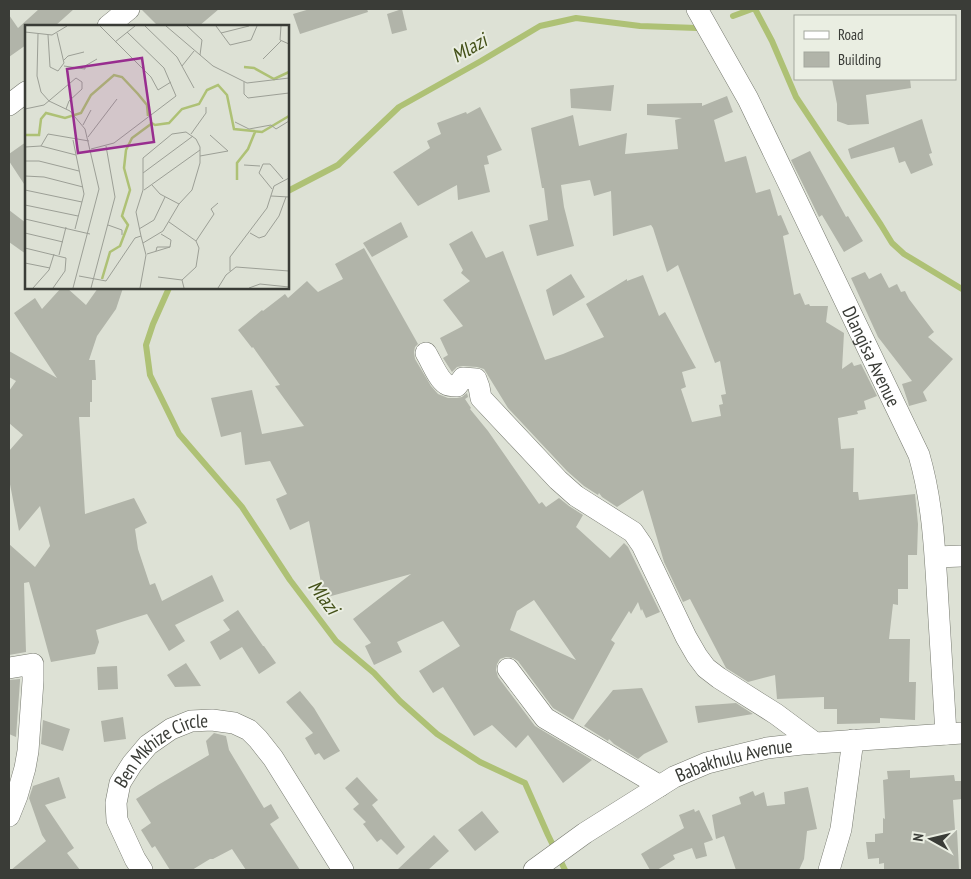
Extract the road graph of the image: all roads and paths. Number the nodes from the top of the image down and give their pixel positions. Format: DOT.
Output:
graph roads {
  1 [pos="129,9"];
  2 [pos="697,9"];
  3 [pos="109,25"];
  4 [pos="25,93"];
  5 [pos="9,105"];
  6 [pos="426,353"];
  7 [pos="962,556"];
  8 [pos="936,557"];
  9 [pos="9,668"];
  10 [pos="508,669"];
  11 [pos="954,733"];
  12 [pos="853,740"];
  13 [pos="815,744"];
  14 [pos="660,786"];
  15 [pos="9,816"];
  16 [pos="536,869"];
  17 [pos="142,870"];
  18 [pos="343,870"];
  19 [pos="829,870"];
  1 -- 3 [label="street"];
  2 -- 8 [label="street, Dlangisa Avenue"];
  4 -- 5 [label="street"];
  6 -- 13 [label="street"];
  7 -- 8 [label="street"];
  8 -- 11 [label="street, Dlangisa Avenue"];
  9 -- 15 [label="street"];
  10 -- 14 [label="street"];
  11 -- 12 [label="street, Babakhulu Avenue"];
  12 -- 13 [label="street, Babakhulu Avenue"];
  12 -- 19 [label="street"];
  13 -- 14 [label="street, Babakhulu Avenue"];
  14 -- 16 [label="street, Babakhulu Avenue"];
  17 -- 18 [label="street, Ben Mkhize Circle"];
}
